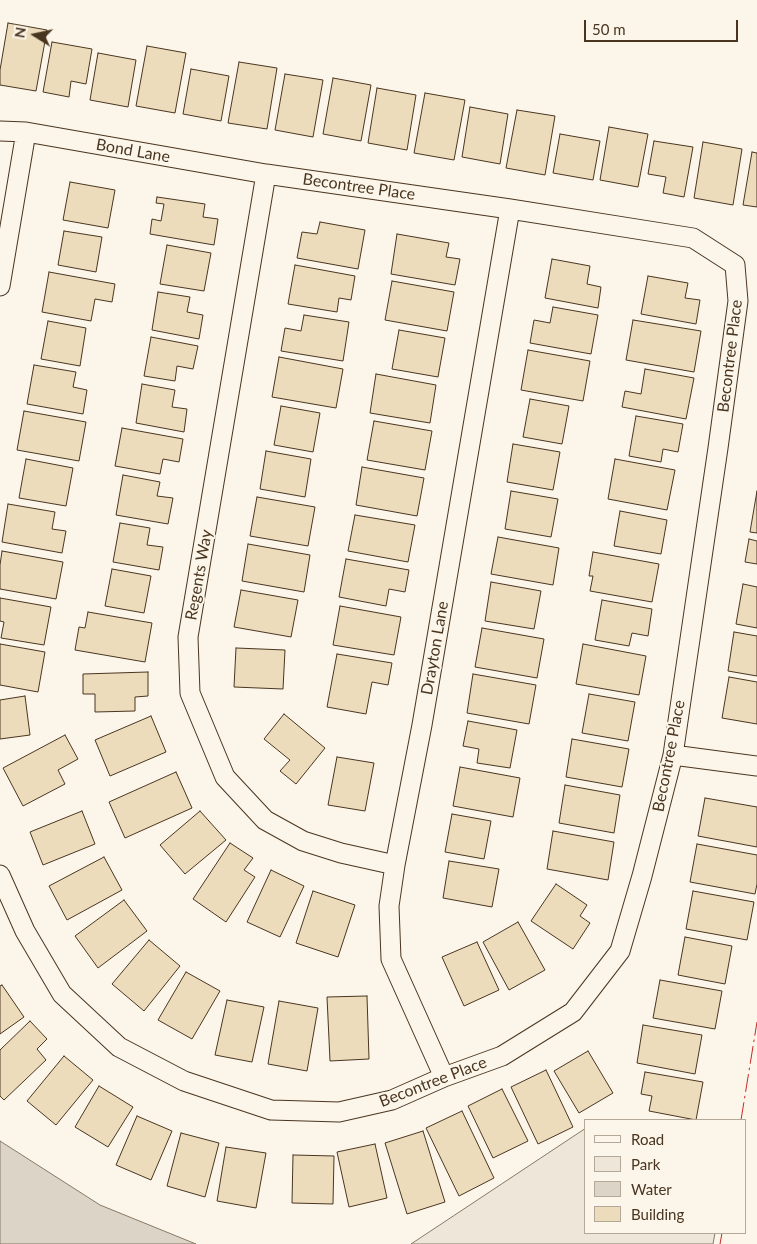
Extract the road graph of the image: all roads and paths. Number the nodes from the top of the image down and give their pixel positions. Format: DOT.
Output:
graph roads {
  1 [pos="0,131"];
  2 [pos="26,132"];
  3 [pos="266,174"];
  4 [pos="510,209"];
  5 [pos="0,286"];
  6 [pos="673,755"];
  7 [pos="757,766"];
  8 [pos="395,865"];
  9 [pos="0,876"];
  10 [pos="444,1077"];
  1 -- 2 [label="street, Bond Lane"];
  2 -- 3 [label="street, Bond Lane"];
  2 -- 5 [label="street"];
  3 -- 4 [label="street, Becontree Place"];
  3 -- 8 [label="street, Regents Way"];
  4 -- 6 [label="street, Becontree Place"];
  4 -- 8 [label="street, Drayton Lane"];
  6 -- 7 [label="street"];
  6 -- 10 [label="street, Becontree Place"];
  8 -- 10 [label="street, Drayton Lane"];
  9 -- 10 [label="street, Becontree Place"];
}
